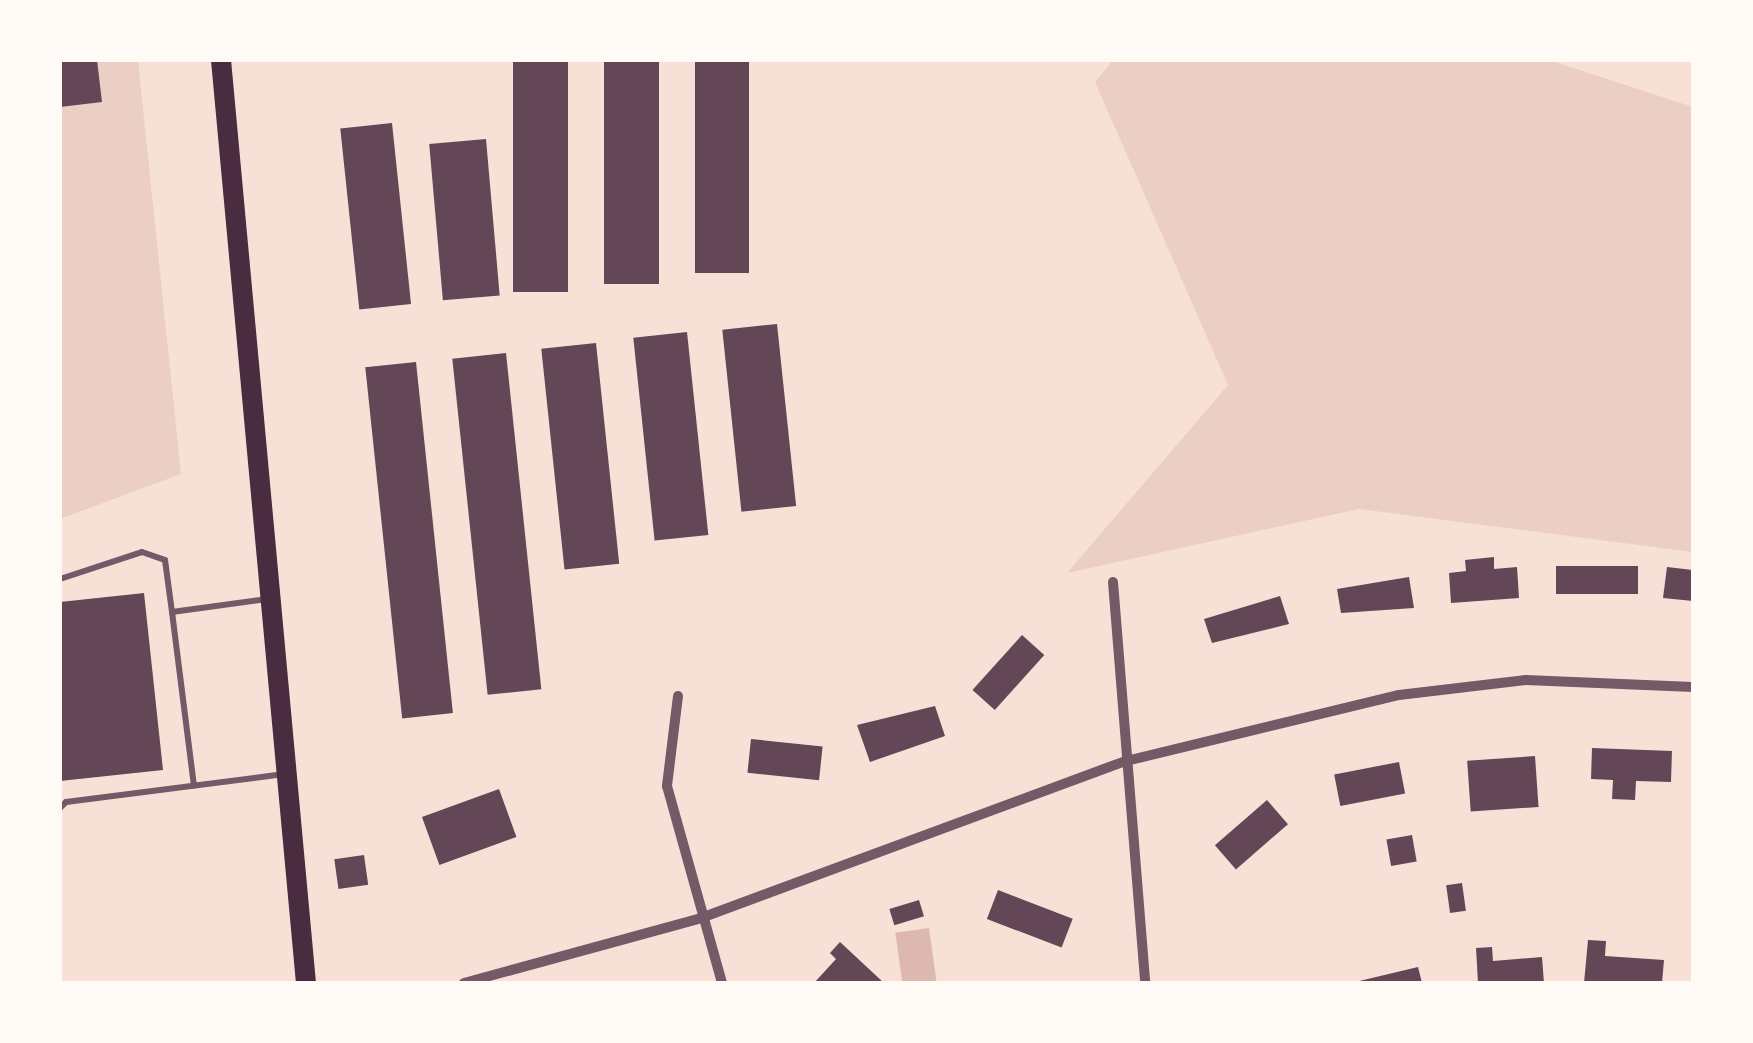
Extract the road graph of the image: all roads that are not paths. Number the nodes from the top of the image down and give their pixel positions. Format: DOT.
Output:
graph roads {
  1 [pos="221,60"];
  2 [pos="60,579"];
  3 [pos="1114,582"];
  4 [pos="274,598"];
  5 [pos="172,612"];
  6 [pos="1693,687"];
  7 [pos="678,696"];
  8 [pos="1126,761"];
  9 [pos="288,774"];
  10 [pos="194,786"];
  11 [pos="60,808"];
  12 [pos="701,918"];
  13 [pos="306,983"];
  14 [pos="464,983"];
  15 [pos="722,983"];
  16 [pos="1145,983"];
  1 -- 4 [label="highway"];
  2 -- 5 [label="lane"];
  3 -- 8 [label="street"];
  4 -- 5 [label="lane"];
  4 -- 9 [label="highway"];
  5 -- 10 [label="lane"];
  6 -- 8 [label="street"];
  7 -- 12 [label="street"];
  8 -- 12 [label="street"];
  8 -- 16 [label="street"];
  9 -- 10 [label="lane"];
  9 -- 13 [label="highway"];
  10 -- 11 [label="lane"];
  12 -- 14 [label="street"];
  12 -- 15 [label="street"];
}
